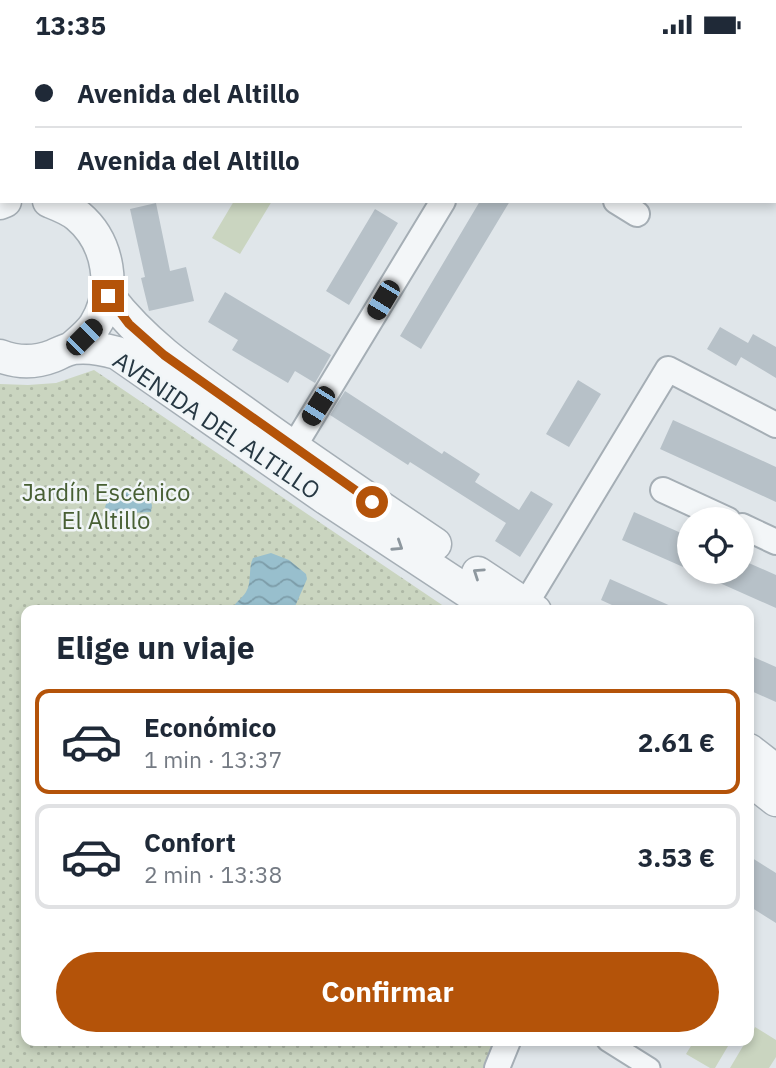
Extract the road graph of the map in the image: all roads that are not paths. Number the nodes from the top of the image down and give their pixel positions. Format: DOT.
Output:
graph roads {
  1 [pos="442,203"];
  2 [pos="68,205"];
  3 [pos="108,296"];
  4 [pos="72,348"];
  5 [pos="0,356"];
  6 [pos="776,425"];
  7 [pos="293,448"];
  8 [pos="663,490"];
  9 [pos="700,507"];
  10 [pos="754,532"];
  11 [pos="776,542"];
  12 [pos="512,605"];
  13 [pos="513,605"];
  14 [pos="521,605"];
  15 [pos="754,754"];
  16 [pos="776,771"];
  17 [pos="754,783"];
  18 [pos="776,800"];
  19 [pos="506,1046"];
  20 [pos="615,1046"];
  21 [pos="497,1068"];
  22 [pos="650,1068"];
  1 -- 7 [label="street"];
  2 -- 3 [label="street, AVENIDA DEL ALTILLO"];
  3 -- 4 [label="street, AVENIDA DEL ALTILLO"];
  3 -- 7 [label="street, AVENIDA DEL ALTILLO"];
  4 -- 5 [label="street, AVENIDA DEL ALTILLO"];
  4 -- 12 [label="street, AVENIDA DEL ALTILLO, one-way"];
  6 -- 14 [label="street"];
  13 -- 7 [label="street, AVENIDA DEL ALTILLO, one-way"];
  8 -- 9 [label="street"];
  10 -- 11 [label="street"];
  15 -- 16 [label="street"];
  17 -- 18 [label="street"];
  19 -- 21 [label="street"];
  20 -- 22 [label="street"];
}
